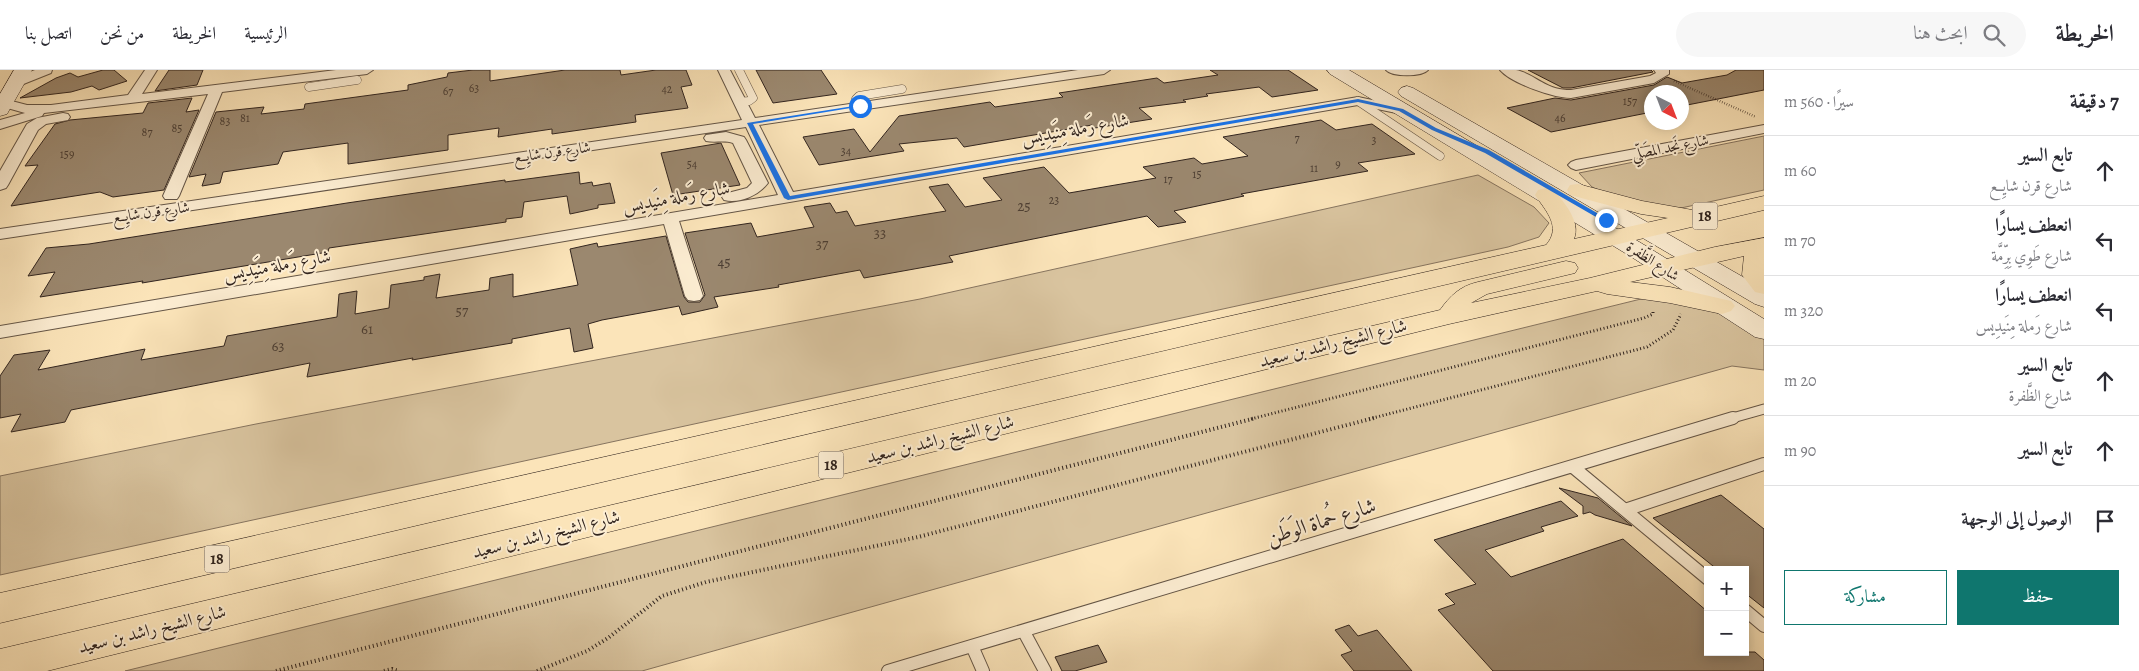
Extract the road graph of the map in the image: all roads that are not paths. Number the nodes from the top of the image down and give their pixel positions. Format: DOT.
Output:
graph roads {
  1 [pos="46,70"];
  2 [pos="151,70"];
  3 [pos="367,70"];
  4 [pos="724,70"];
  5 [pos="739,70"];
  6 [pos="1104,70"];
  7 [pos="1336,70"];
  8 [pos="1392,70"];
  9 [pos="1506,70"];
  10 [pos="1418,71"];
  11 [pos="1664,71"];
  12 [pos="19,76"];
  13 [pos="357,80"];
  14 [pos="319,81"];
  15 [pos="1363,86"];
  16 [pos="309,87"];
  17 [pos="217,88"];
  18 [pos="902,88"];
  19 [pos="1401,88"];
  20 [pos="876,98"];
  21 [pos="740,102"];
  22 [pos="130,104"];
  23 [pos="2,107"];
  24 [pos="102,108"];
  25 [pos="50,109"];
  26 [pos="750,123"];
  27 [pos="0,125"];
  28 [pos="1434,129"];
  29 [pos="1764,129"];
  30 [pos="665,145"];
  31 [pos="1440,156"];
  32 [pos="768,159"];
  33 [pos="750,162"];
  34 [pos="1576,164"];
  35 [pos="0,186"];
  36 [pos="1578,190"];
  37 [pos="171,196"];
  38 [pos="1546,196"];
  39 [pos="788,198"];
  40 [pos="1764,203"];
  41 [pos="673,212"];
  42 [pos="1702,217"];
  43 [pos="1764,220"];
  44 [pos="0,221"];
  45 [pos="55,226"];
  46 [pos="0,234"];
  47 [pos="1761,246"];
  48 [pos="1656,248"];
  49 [pos="1553,252"];
  50 [pos="1590,285"];
  51 [pos="1764,287"];
  52 [pos="694,296"];
  53 [pos="1764,298"];
  54 [pos="1722,306"];
  55 [pos="1764,309"];
  56 [pos="1449,316"];
  57 [pos="1764,330"];
  58 [pos="0,332"];
  59 [pos="1764,409"];
  60 [pos="1764,464"];
  61 [pos="1573,466"];
  62 [pos="1625,510"];
  63 [pos="1704,576"];
  64 [pos="0,608"];
  65 [pos="1746,611"];
  66 [pos="1764,626"];
  67 [pos="1024,632"];
  68 [pos="972,646"];
  69 [pos="0,666"];
  70 [pos="888,671"];
  71 [pos="983,671"];
  72 [pos="1044,671"];
  1 -- 12 [label="street"];
  2 -- 22 [label="street"];
  3 -- 14 [label="street"];
  4 -- 21 [label="street"];
  5 -- 21 [label="lane"];
  6 -- 20 [label="street, شارع قرن شايِع"];
  7 -- 15 [label="main road, شارع الظَّفرة"];
  8 -- 10 [label="street"];
  9 -- 11 [label="street"];
  10 -- 19 [label="street"];
  12 -- 23 [label="main road"];
  13 -- 14 [label="lane"];
  14 -- 16 [label="lane"];
  14 -- 17 [label="street"];
  15 -- 19 [label="main road, شارع الظَّفرة"];
  15 -- 28 [label="main road, شارع الظَّفرة"];
  15 -- 31 [label="lane"];
  15 -- 39 [label="street, شارع رَملة مِنَيدِيس"];
  17 -- 22 [label="street"];
  17 -- 37 [label="street"];
  18 -- 20 [label="lane"];
  19 -- 36 [label="main road, شارع الظَّفرة"];
  20 -- 26 [label="street, شارع قرن شايِع"];
  21 -- 26 [label="street"];
  22 -- 24 [label="street"];
  23 -- 25 [label="street"];
  24 -- 25 [label="street"];
  24 -- 35 [label="street"];
  25 -- 27 [label="street"];
  26 -- 32 [label="street"];
  26 -- 45 [label="street, شارع قرن شايِع"];
  28 -- 38 [label="main road, شارع الظَّفرة"];
  28 -- 48 [label="main road"];
  29 -- 34 [label="street, شارع نَجد المصَلِّي"];
  30 -- 33 [label="street"];
  32 -- 33 [label="street"];
  32 -- 39 [label="street"];
  33 -- 41 [label="street"];
  36 -- 42 [label="main road"];
  36 -- 48 [label="main road, شارع الظَّفرة"];
  38 -- 48 [label="main road, شارع الظَّفرة"];
  38 -- 49 [label="main road"];
  39 -- 41 [label="street, شارع رَملة مِنَيدِيس"];
  40 -- 42 [label="main road, شارع الشيخ راشد بن سعيد / 18"];
  41 -- 52 [label="street"];
  41 -- 58 [label="street, شارع رَملة مِنَيدِيس"];
  42 -- 48 [label="main road, شارع الشيخ راشد بن سعيد / 18"];
  43 -- 48 [label="main road"];
  44 -- 45 [label="street"];
  45 -- 46 [label="street, شارع قرن شايِع"];
  47 -- 48 [label="main road, شارع الشيخ راشد بن سعيد / 18"];
  47 -- 51 [label="main road"];
  48 -- 49 [label="main road, شارع الشيخ راشد بن سعيد / 18"];
  48 -- 50 [label="main road, شارع الشيخ راشد بن سعيد / 18"];
  48 -- 53 [label="main road, شارع الظَّفرة"];
  48 -- 54 [label="main road, شارع الظَّفرة"];
  48 -- 55 [label="main road"];
  48 -- 56 [label="main road"];
  49 -- 64 [label="main road, شارع الشيخ راشد بن سعيد / 18"];
  50 -- 54 [label="main road"];
  50 -- 56 [label="main road, شارع الشيخ راشد بن سعيد / 18"];
  54 -- 57 [label="main road, شارع الظَّفرة"];
  56 -- 69 [label="main road, شارع الشيخ راشد بن سعيد / 18"];
  59 -- 61 [label="lane, شارع حُماة الوَطَن"];
  60 -- 62 [label="lane"];
  61 -- 62 [label="lane"];
  61 -- 67 [label="lane, شارع حُماة الوَطَن"];
  62 -- 63 [label="lane"];
  65 -- 66 [label="lane"];
  67 -- 68 [label="lane, شارع حُماة الوَطَن"];
  67 -- 72 [label="lane"];
  68 -- 70 [label="lane, شارع حُماة الوَطَن"];
  68 -- 71 [label="lane"];
}
